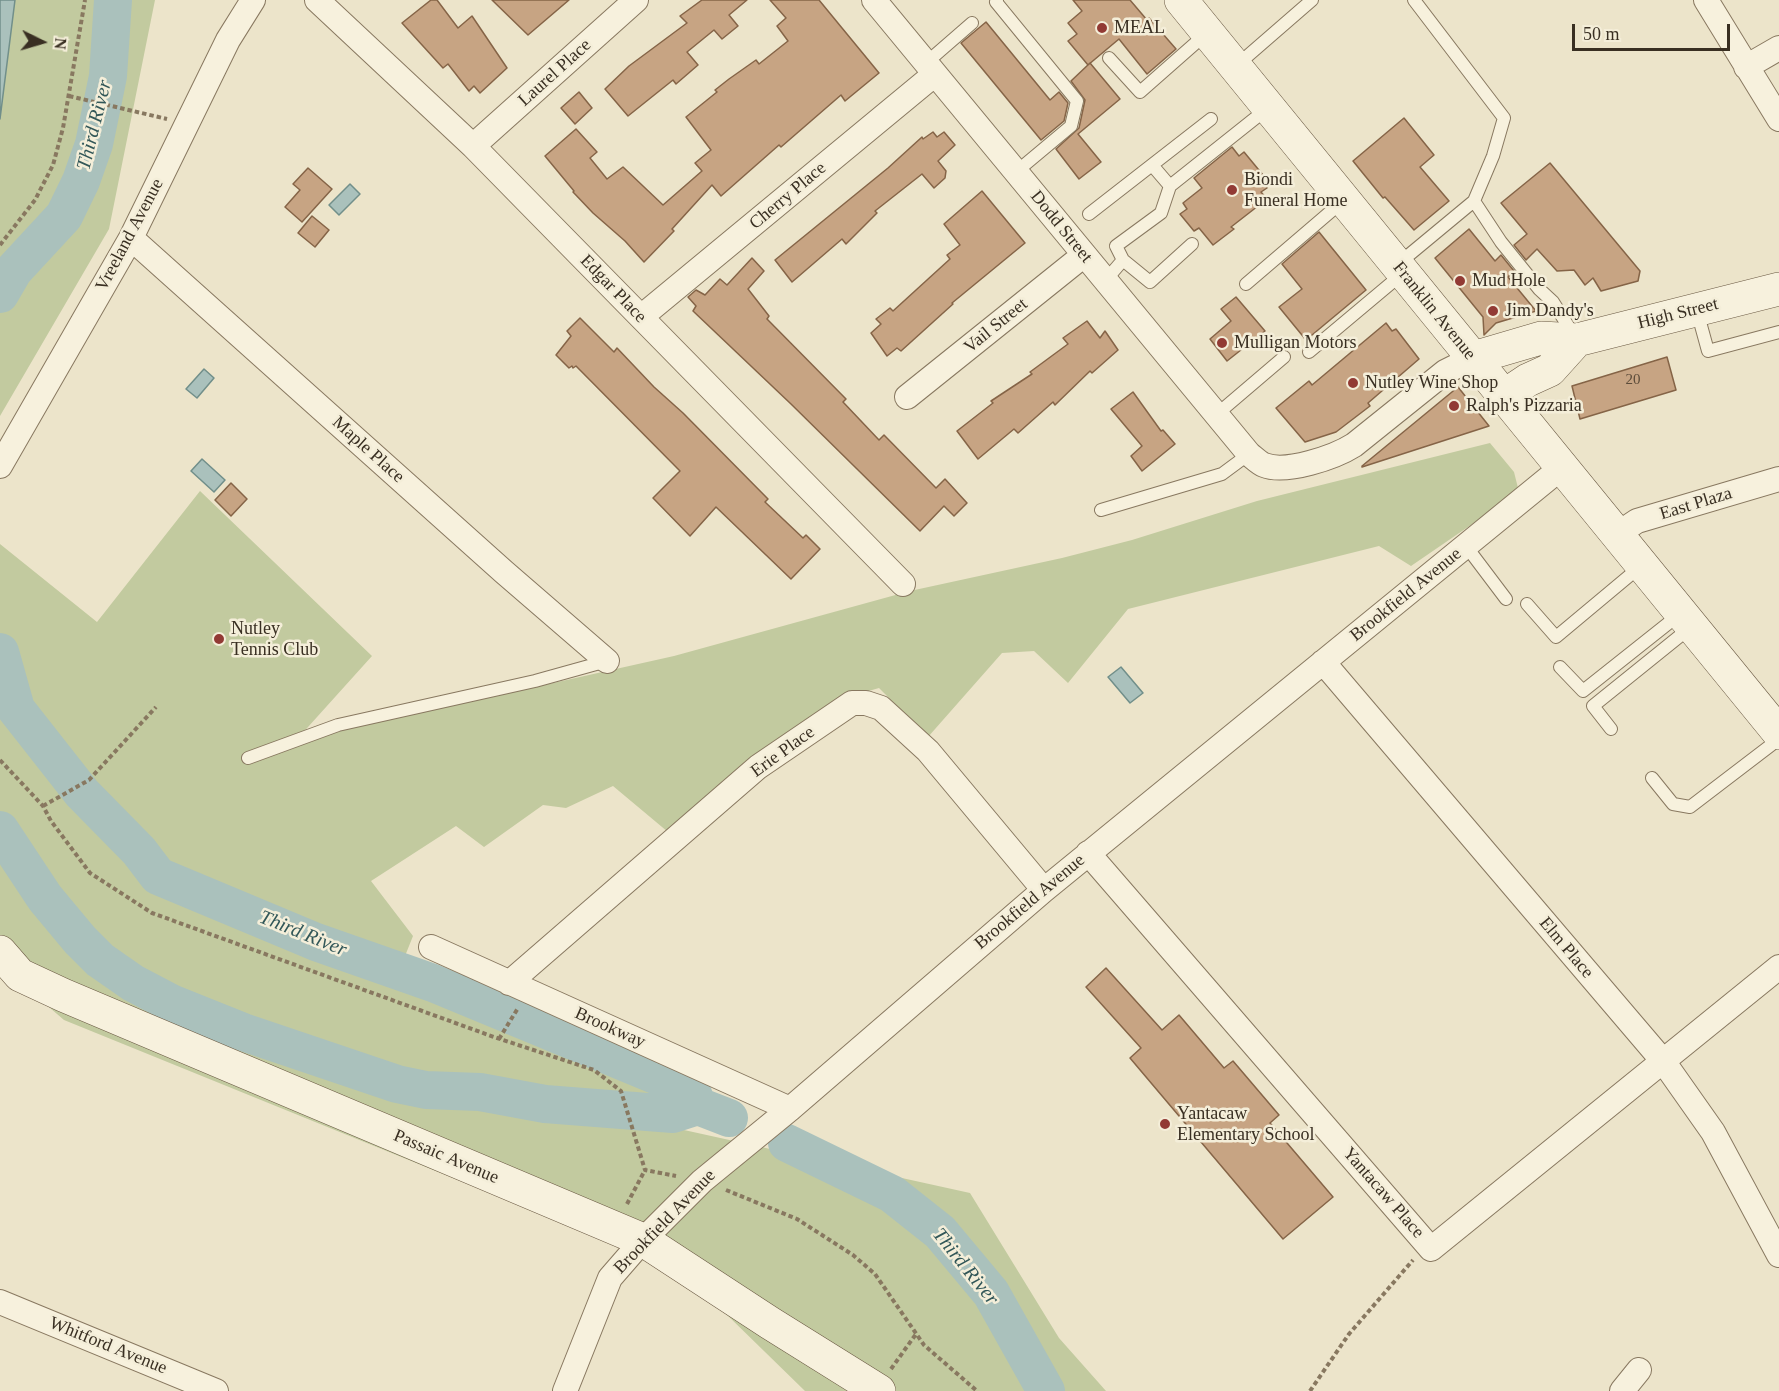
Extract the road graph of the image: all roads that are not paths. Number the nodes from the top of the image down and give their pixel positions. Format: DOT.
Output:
graph roads {
  1 [pos="253,0"];
  2 [pos="317,0"];
  3 [pos="636,0"];
  4 [pos="874,0"];
  5 [pos="997,0"];
  6 [pos="1180,0"];
  7 [pos="1312,0"];
  8 [pos="1414,0"];
  9 [pos="1706,0"];
  10 [pos="972,23"];
  11 [pos="1208,33"];
  12 [pos="1779,48"];
  13 [pos="1109,58"];
  14 [pos="1235,67"];
  15 [pos="1746,67"];
  16 [pos="931,69"];
  17 [pos="1269,108"];
  18 [pos="1211,119"];
  19 [pos="1779,119"];
  20 [pos="473,146"];
  21 [pos="1152,165"];
  22 [pos="1016,172"];
  23 [pos="1170,186"];
  24 [pos="1344,201"];
  25 [pos="1474,201"];
  26 [pos="1089,214"];
  27 [pos="131,238"];
  28 [pos="1192,244"];
  29 [pos="1084,255"];
  30 [pos="1123,260"];
  31 [pos="1400,269"];
  32 [pos="1105,281"];
  33 [pos="1246,284"];
  34 [pos="1779,289"];
  35 [pos="1696,310"];
  36 [pos="641,317"];
  37 [pos="1779,332"];
  38 [pos="1577,340"];
  39 [pos="1309,352"];
  40 [pos="1284,357"];
  41 [pos="1473,358"];
  42 [pos="1504,396"];
  43 [pos="908,397"];
  44 [pos="1216,415"];
  45 [pos="1249,454"];
  46 [pos="0,466"];
  47 [pos="1561,468"];
  48 [pos="1779,479"];
  49 [pos="1101,510"];
  50 [pos="1617,535"];
  51 [pos="1466,546"];
  52 [pos="1642,566"];
  53 [pos="903,584"];
  54 [pos="1506,599"];
  55 [pos="1527,604"];
  56 [pos="1687,619"];
  57 [pos="607,661"];
  58 [pos="1323,662"];
  59 [pos="1560,667"];
  60 [pos="1611,729"];
  61 [pos="1779,733"];
  62 [pos="1779,739"];
  63 [pos="248,758"];
  64 [pos="1652,778"];
  65 [pos="1088,853"];
  66 [pos="1044,890"];
  67 [pos="431,947"];
  68 [pos="0,952"];
  69 [pos="1779,967"];
  70 [pos="515,993"];
  71 [pos="1663,1061"];
  72 [pos="790,1109"];
  73 [pos="628,1234"];
  74 [pos="1779,1255"];
  75 [pos="0,1302"];
  76 [pos="1639,1370"];
  77 [pos="181,1384"];
  78 [pos="878,1390"];
  79 [pos="216,1391"];
  80 [pos="565,1391"];
  81 [pos="1622,1391"];
  1 -- 27 [label="street, Vreeland Avenue"];
  2 -- 20 [label="street, Edgar Place"];
  3 -- 20 [label="street, Laurel Place"];
  4 -- 16 [label="street, Dodd Street"];
  5 -- 22 [label="lane"];
  6 -- 11 [label="street, Franklin Avenue"];
  7 -- 14 [label="lane"];
  8 -- 25 [label="lane"];
  9 -- 15 [label="street"];
  10 -- 16 [label="lane"];
  11 -- 13 [label="lane"];
  11 -- 14 [label="street, Franklin Avenue"];
  12 -- 15 [label="street"];
  14 -- 17 [label="street, Franklin Avenue"];
  15 -- 19 [label="street"];
  16 -- 22 [label="street, Dodd Street"];
  16 -- 36 [label="street, Cherry Place"];
  17 -- 23 [label="lane"];
  17 -- 24 [label="street, Franklin Avenue"];
  18 -- 21 [label="lane"];
  20 -- 36 [label="street, Edgar Place"];
  21 -- 23 [label="lane"];
  21 -- 26 [label="lane"];
  22 -- 29 [label="street, Dodd Street"];
  23 -- 30 [label="lane"];
  24 -- 31 [label="street, Franklin Avenue"];
  24 -- 33 [label="lane"];
  25 -- 31 [label="lane"];
  25 -- 38 [label="lane"];
  27 -- 46 [label="street, Vreeland Avenue"];
  27 -- 57 [label="street, Maple Place"];
  28 -- 30 [label="lane"];
  29 -- 32 [label="street, Dodd Street"];
  29 -- 43 [label="street, Vail Street"];
  30 -- 32 [label="lane"];
  31 -- 39 [label="lane"];
  31 -- 41 [label="street, Franklin Avenue"];
  32 -- 44 [label="street, Dodd Street"];
  34 -- 35 [label="street, High Street"];
  35 -- 37 [label="lane"];
  35 -- 38 [label="street, High Street"];
  36 -- 53 [label="street, Edgar Place"];
  38 -- 41 [label="street, High Street"];
  38 -- 42 [label="street"];
  40 -- 44 [label="lane"];
  41 -- 42 [label="street, Franklin Avenue"];
  41 -- 45 [label="street"];
  42 -- 47 [label="street, Franklin Avenue"];
  44 -- 45 [label="street, Dodd Street"];
  45 -- 49 [label="lane"];
  47 -- 50 [label="street, Franklin Avenue"];
  47 -- 51 [label="street, Brookfield Avenue"];
  48 -- 50 [label="street, East Plaza"];
  50 -- 52 [label="street, Franklin Avenue"];
  51 -- 54 [label="lane"];
  51 -- 58 [label="street, Brookfield Avenue"];
  52 -- 55 [label="lane"];
  52 -- 56 [label="street, Franklin Avenue"];
  56 -- 59 [label="lane"];
  56 -- 60 [label="lane"];
  56 -- 61 [label="street, Franklin Avenue"];
  57 -- 63 [label="lane"];
  58 -- 65 [label="street, Brookfield Avenue"];
  58 -- 71 [label="street, Elm Place"];
  62 -- 64 [label="lane"];
  65 -- 66 [label="street, Brookfield Avenue"];
  65 -- 71 [label="street, Yantacaw Place"];
  66 -- 70 [label="street, Erie Place"];
  66 -- 72 [label="street, Brookfield Avenue"];
  67 -- 70 [label="street, Brookway"];
  68 -- 73 [label="street, Passaic Avenue"];
  69 -- 71 [label="street, Yantacaw Place"];
  70 -- 72 [label="street, Brookway"];
  71 -- 74 [label="street, Elm Place"];
  72 -- 73 [label="street, Brookfield Avenue"];
  73 -- 78 [label="street, Passaic Avenue"];
  73 -- 80 [label="street, Brookfield Avenue"];
  75 -- 77 [label="street, Whitford Avenue"];
  76 -- 81 [label="street"];
  77 -- 79 [label="street, Whitford Avenue"];
}
